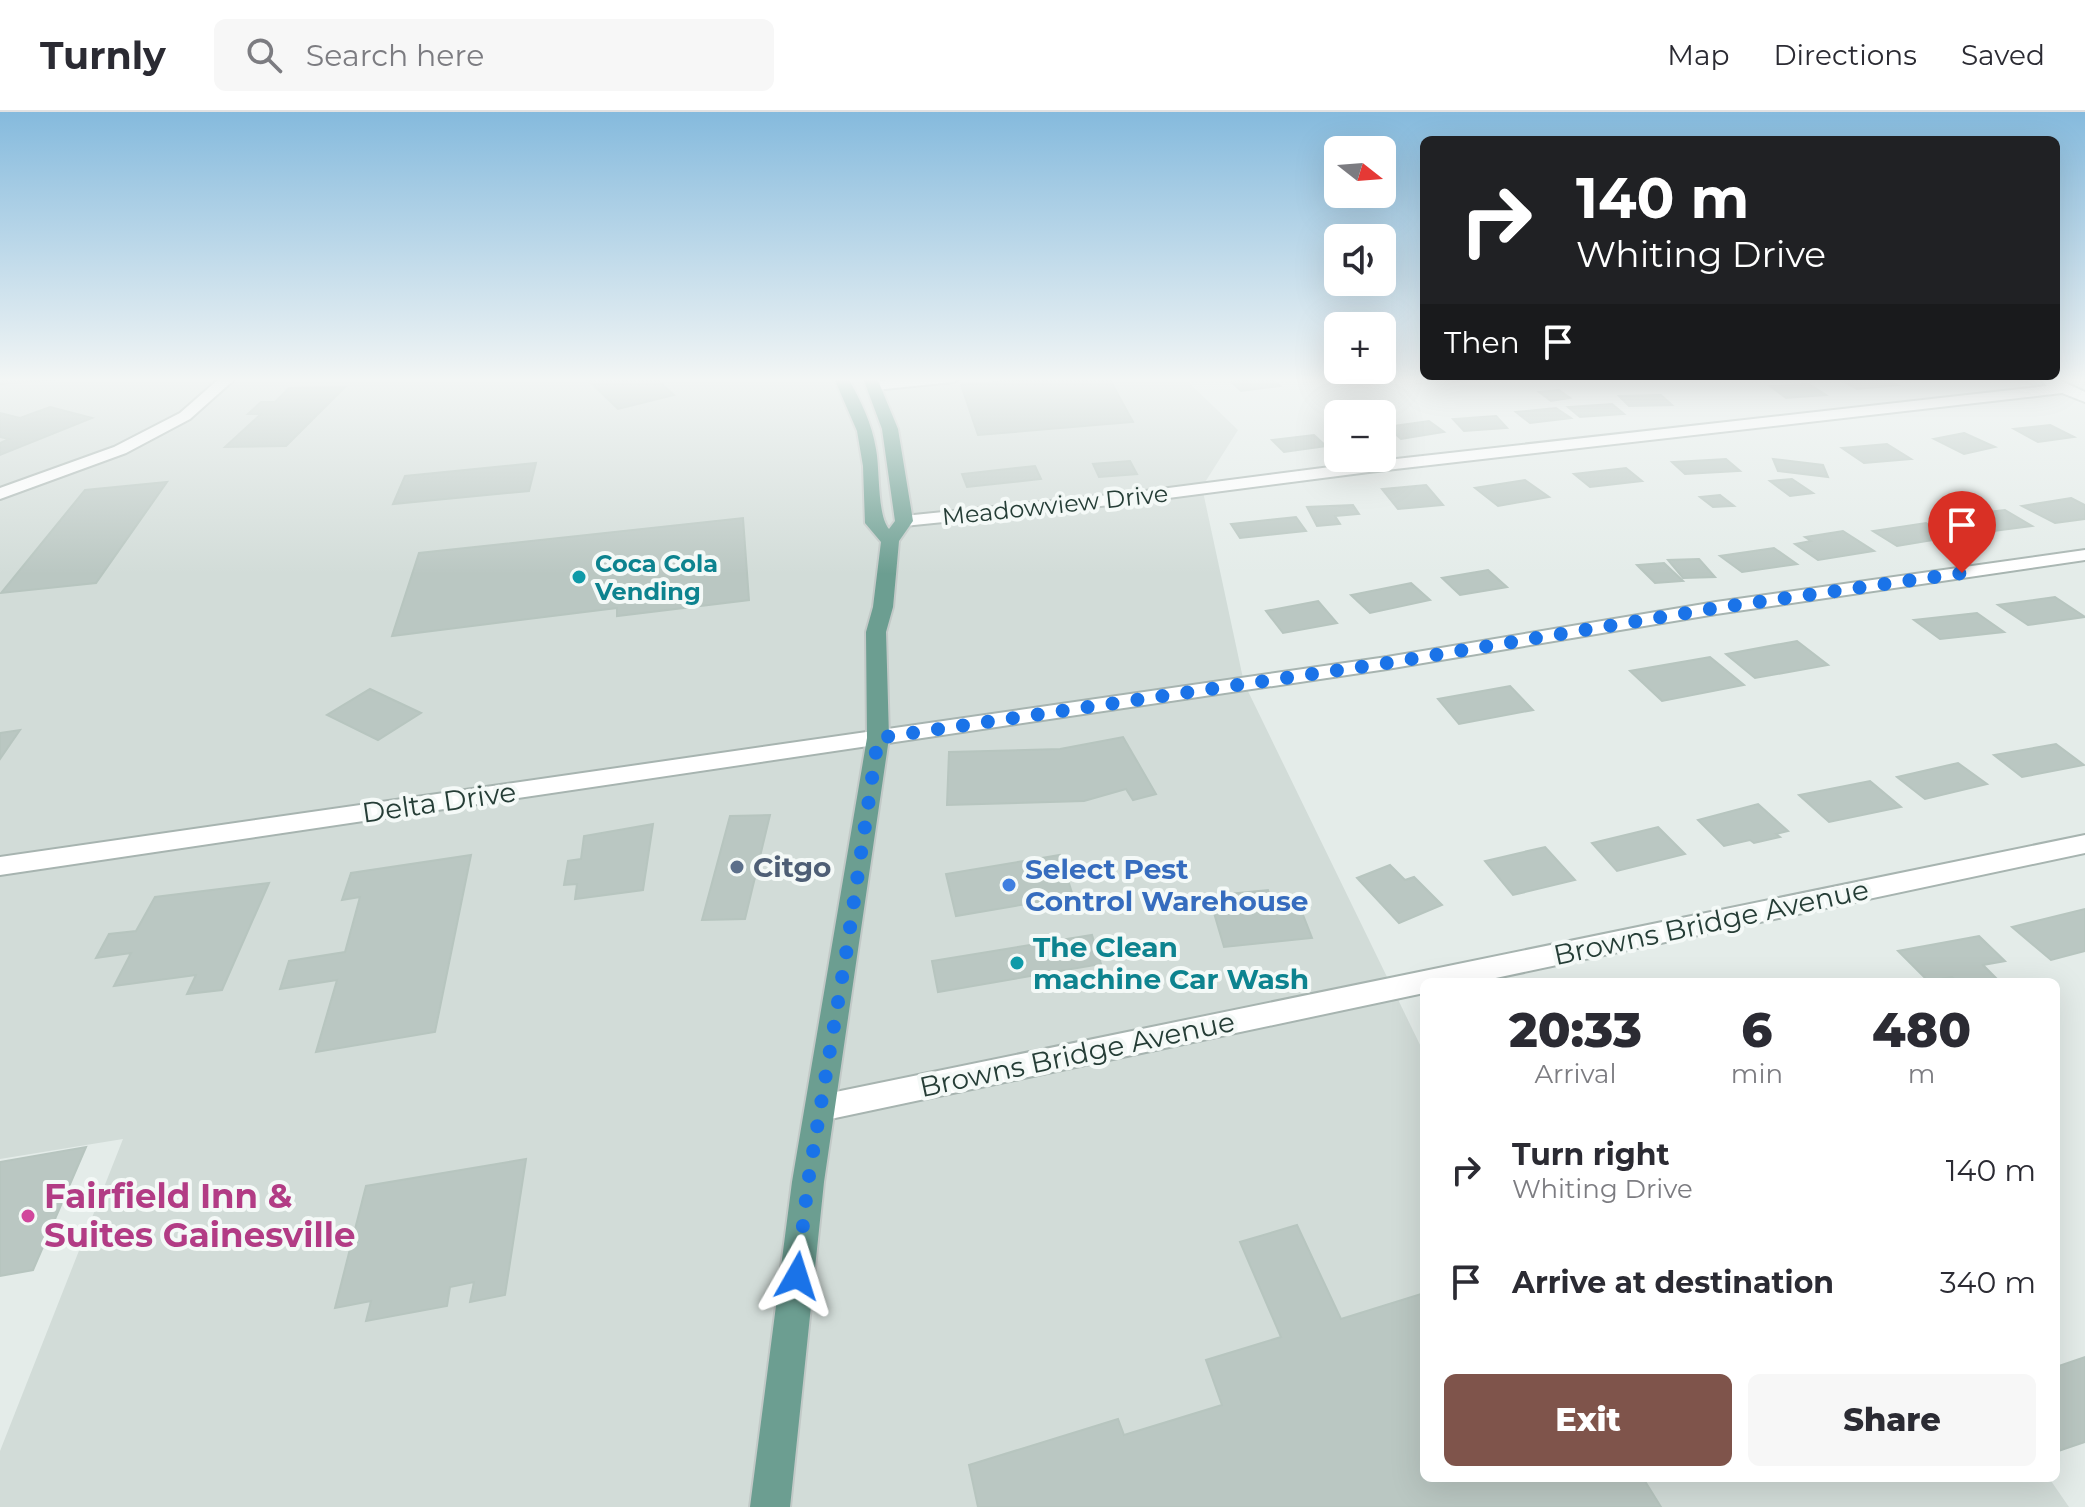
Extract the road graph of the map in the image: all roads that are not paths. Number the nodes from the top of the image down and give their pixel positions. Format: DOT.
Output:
graph roads {
  1 [pos="133,443"];
  2 [pos="869,443"];
  3 [pos="891,443"];
  4 [pos="1579,443"];
  5 [pos="0,494"];
  6 [pos="897,531"];
  7 [pos="2085,555"];
  8 [pos="878,738"];
  9 [pos="2085,844"];
  10 [pos="0,866"];
  11 [pos="1443,978"];
  12 [pos="1420,983"];
  13 [pos="821,1108"];
  14 [pos="770,1507"];
  1 -- 5 [label="street"];
  2 -- 6 [label="main road"];
  3 -- 6 [label="main road"];
  4 -- 6 [label="street, Meadowview Drive"];
  6 -- 8 [label="main road"];
  7 -- 8 [label="street, Delta Drive"];
  8 -- 10 [label="street, Delta Drive"];
  8 -- 13 [label="main road"];
  9 -- 11 [label="street, Browns Bridge Avenue"];
  12 -- 13 [label="street, Browns Bridge Avenue"];
  13 -- 14 [label="main road"];
}
